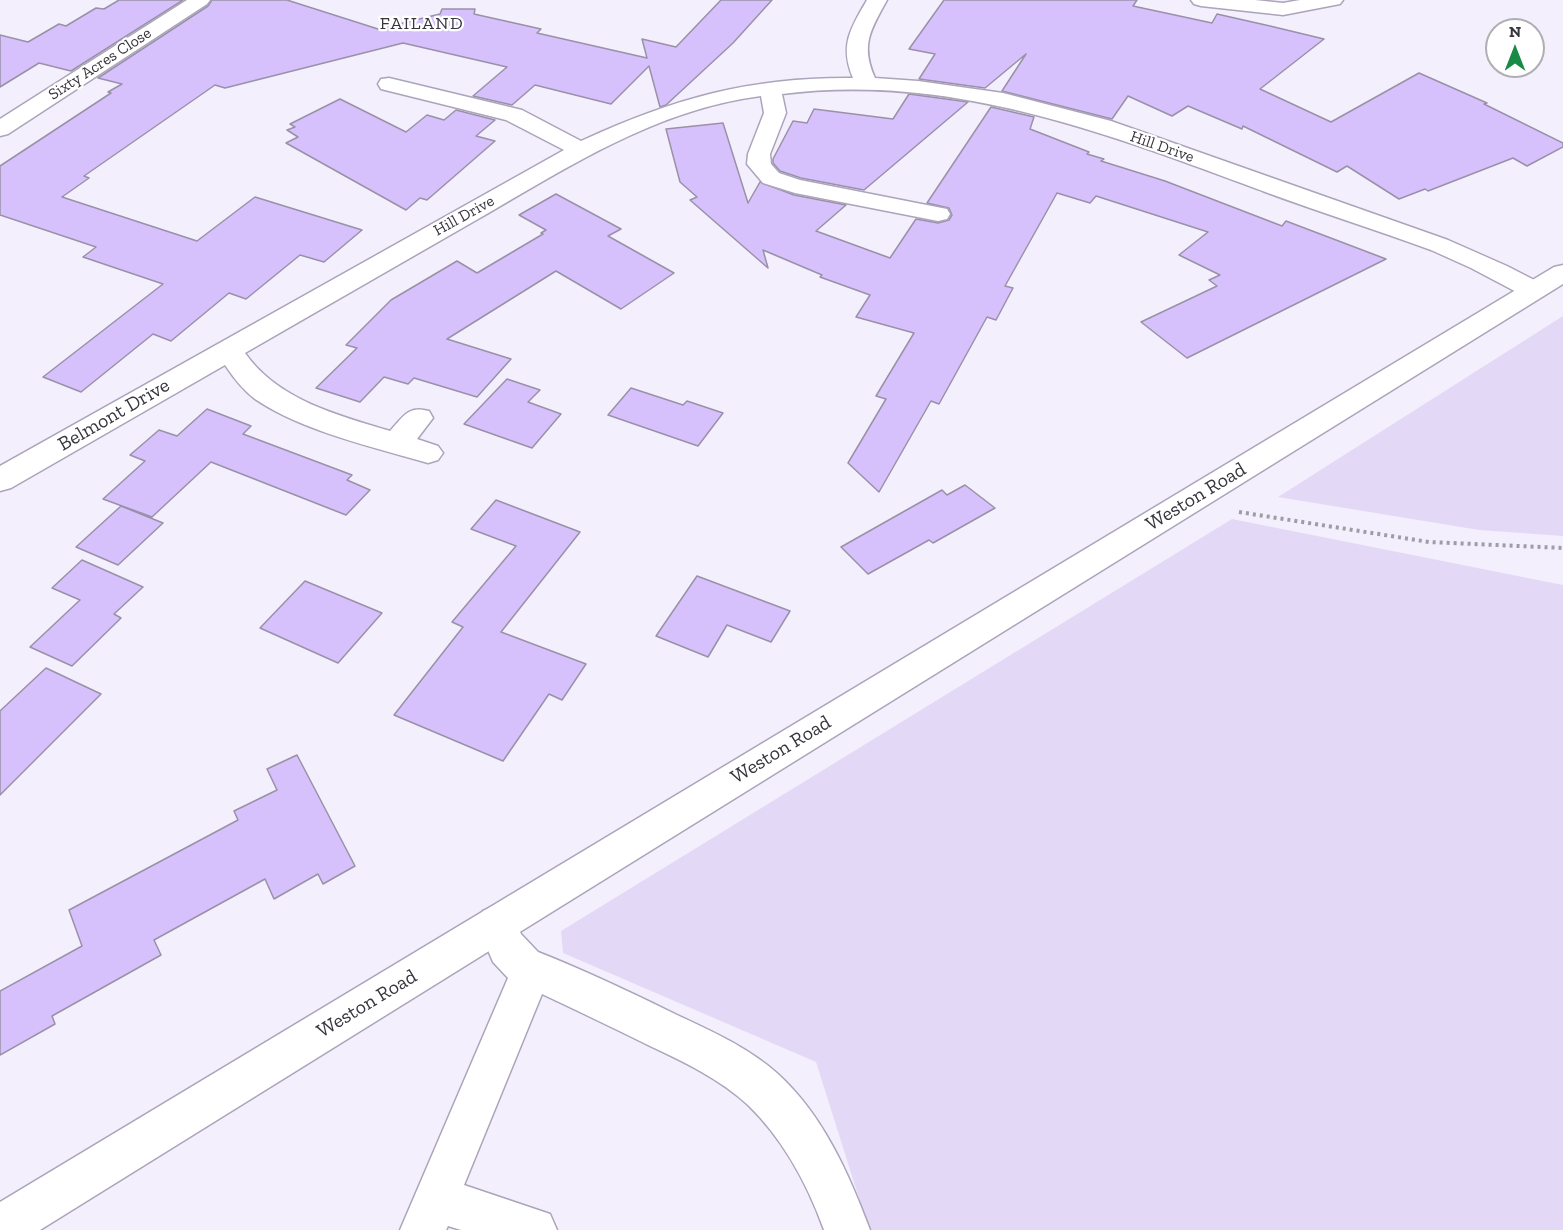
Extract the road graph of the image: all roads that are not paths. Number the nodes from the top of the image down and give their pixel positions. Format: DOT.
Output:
graph roads {
  1 [pos="200,0"];
  2 [pos="877,0"];
  3 [pos="1201,0"];
  4 [pos="1333,0"];
  5 [pos="866,82"];
  6 [pos="389,84"];
  7 [pos="771,90"];
  8 [pos="0,129"];
  9 [pos="581,150"];
  10 [pos="938,214"];
  11 [pos="348,282"];
  12 [pos="1548,282"];
  13 [pos="228,349"];
  14 [pos="419,418"];
  15 [pos="396,443"];
  16 [pos="428,453"];
  17 [pos="0,480"];
  18 [pos="497,924"];
  19 [pos="532,969"];
  20 [pos="430,1215"];
  21 [pos="0,1228"];
  22 [pos="534,1230"];
  23 [pos="847,1230"];
  1 -- 8 [label="street, Sixty Acres Close"];
  2 -- 5 [label="street"];
  3 -- 4 [label="street"];
  5 -- 7 [label="street, Hill Drive"];
  5 -- 12 [label="street, Hill Drive"];
  6 -- 9 [label="street"];
  7 -- 9 [label="street, Hill Drive"];
  7 -- 10 [label="street"];
  9 -- 11 [label="street, Hill Drive"];
  11 -- 13 [label="street, Belmont Drive"];
  12 -- 18 [label="street, Weston Road"];
  13 -- 15 [label="street"];
  13 -- 17 [label="street, Belmont Drive"];
  14 -- 15 [label="street"];
  15 -- 16 [label="street"];
  18 -- 19 [label="street"];
  18 -- 21 [label="street, Weston Road"];
  19 -- 20 [label="street"];
  19 -- 23 [label="street"];
  20 -- 22 [label="street"];
}
